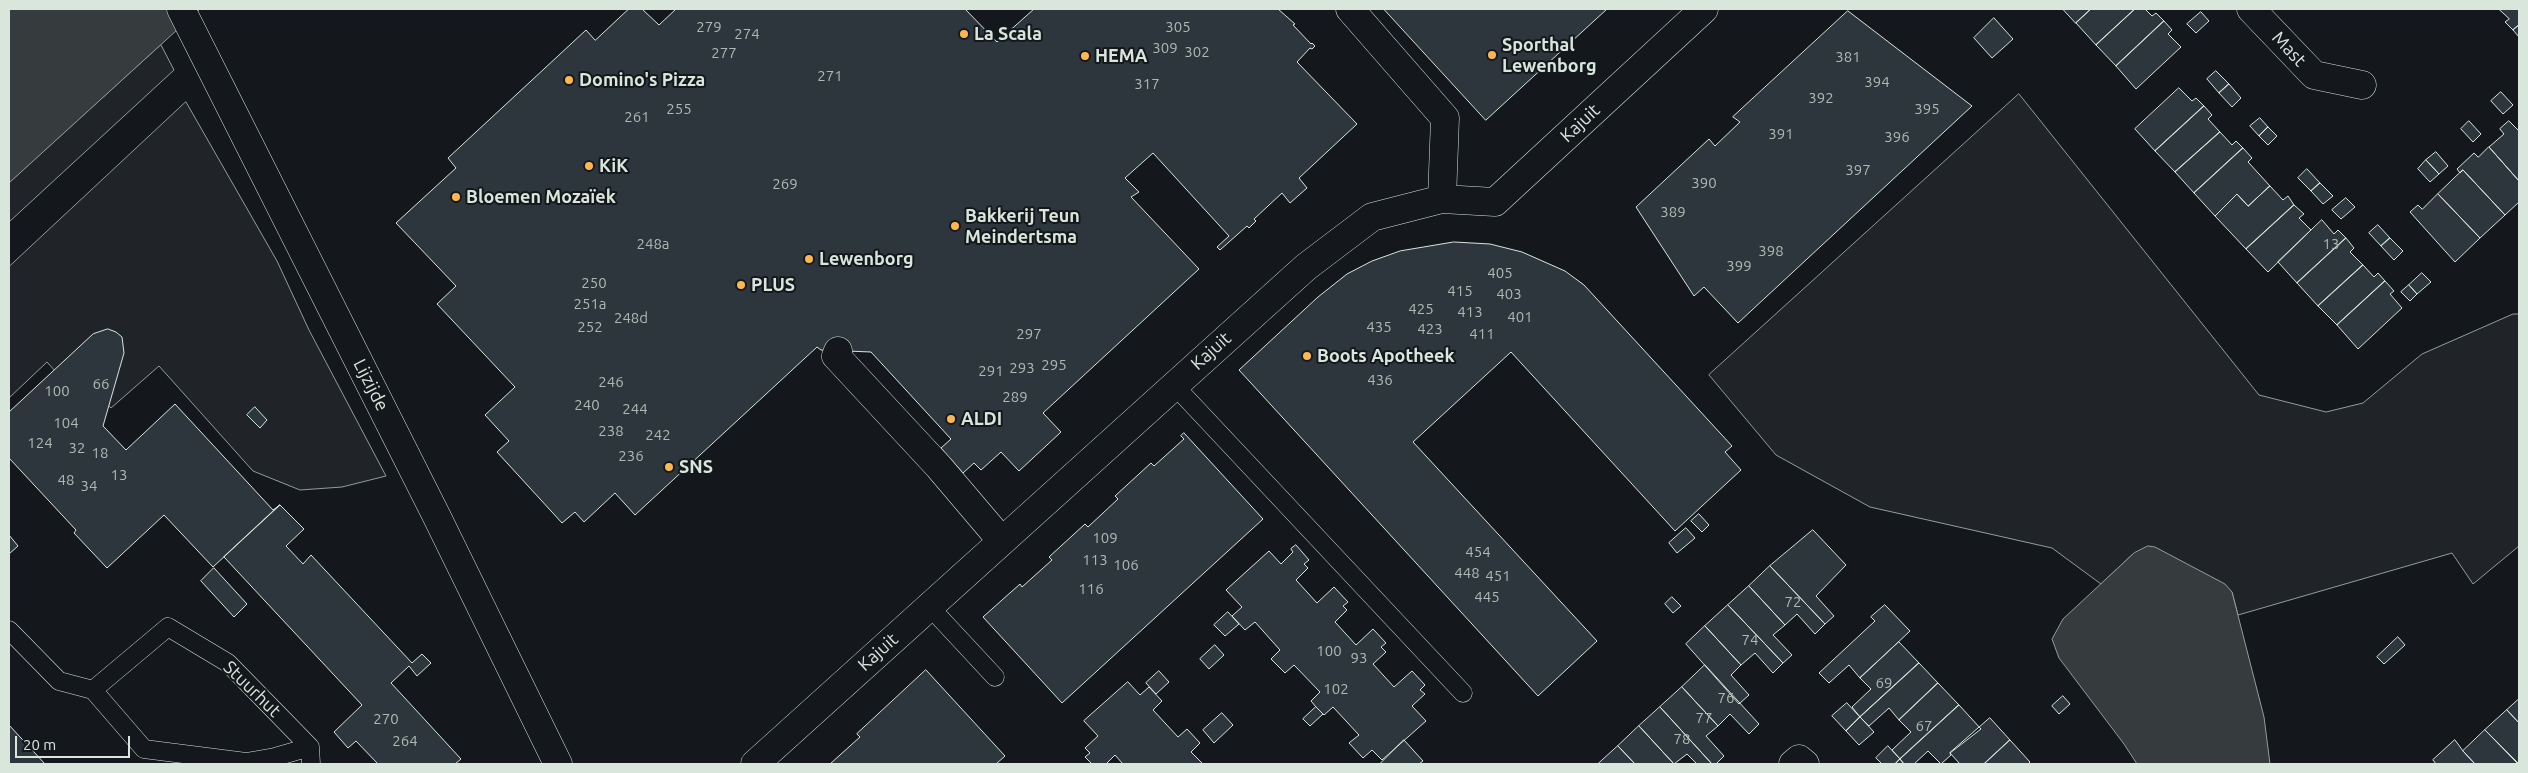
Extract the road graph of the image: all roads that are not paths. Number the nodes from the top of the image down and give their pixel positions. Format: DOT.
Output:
graph roads {
  1 [pos="1350,9"];
  2 [pos="1704,9"];
  3 [pos="2251,9"];
  4 [pos="186,20"];
  5 [pos="2362,85"];
  6 [pos="1442,198"];
  7 [pos="838,351"];
  8 [pos="1174,385"];
  9 [pos="1002,540"];
  10 [pos="929,606"];
  11 [pos="9,630"];
  12 [pos="995,677"];
  13 [pos="93,690"];
  14 [pos="1463,693"];
  15 [pos="311,756"];
  16 [pos="558,764"];
  17 [pos="755,764"];
  18 [pos="1794,764"];
  19 [pos="1805,764"];
  1 -- 6 [label="street"];
  2 -- 6 [label="street, Kajuit"];
  3 -- 5 [label="street, Mast"];
  4 -- 16 [label="street, Lijzijde"];
  6 -- 8 [label="street, Kajuit"];
  7 -- 9 [label="street"];
  8 -- 9 [label="street, Kajuit"];
  8 -- 14 [label="lane"];
  9 -- 10 [label="street, Kajuit"];
  10 -- 12 [label="lane"];
  10 -- 17 [label="street, Kajuit"];
  11 -- 13 [label="lane"];
  13 -- 15 [label="lane, Stuurhut"];
  13 -- 15 [label="lane, Stuurhut"];
  18 -- 19 [label="street"];
}
